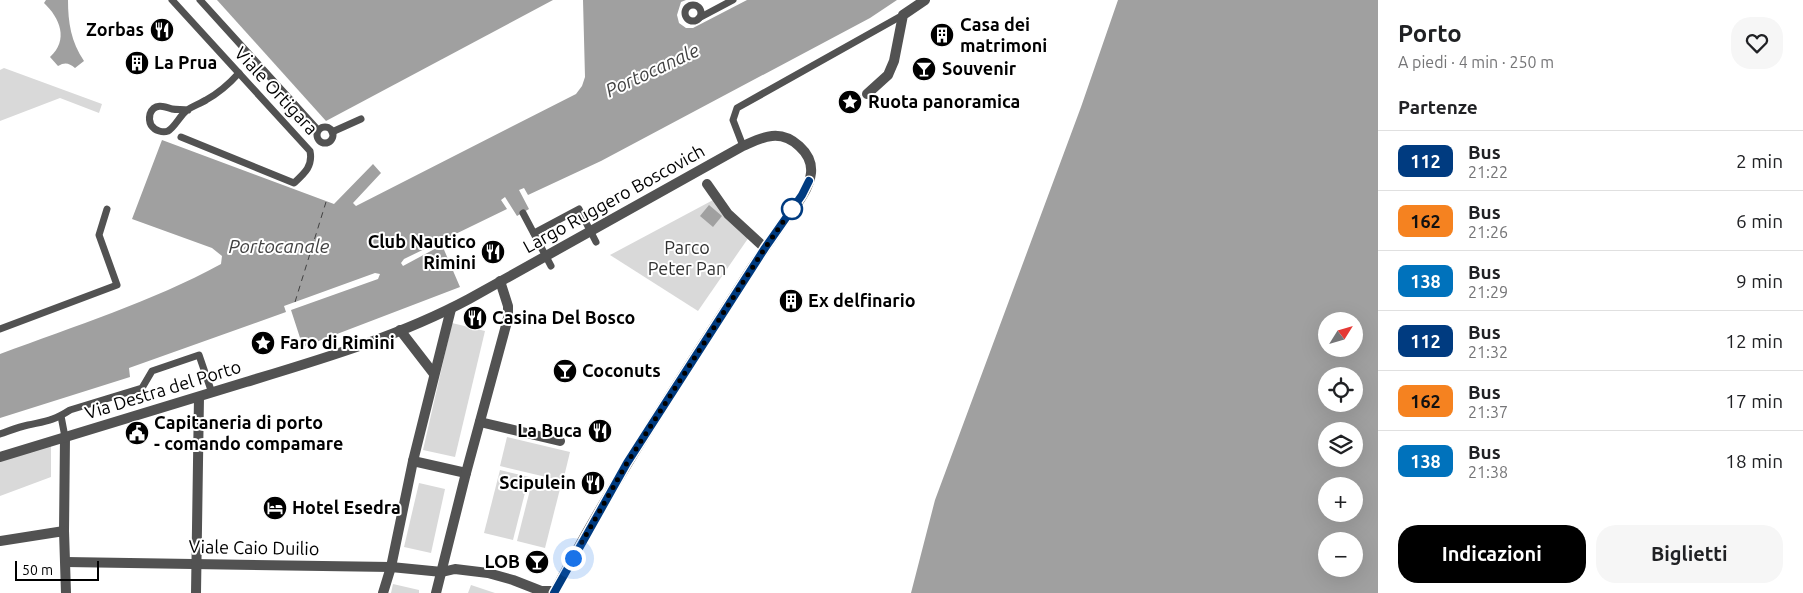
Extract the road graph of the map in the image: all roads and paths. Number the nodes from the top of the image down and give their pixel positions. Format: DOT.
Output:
graph roads {
  1 [pos="172,0"];
  2 [pos="200,0"];
  3 [pos="733,0"];
  4 [pos="925,0"];
  5 [pos="903,15"];
  6 [pos="700,18"];
  7 [pos="239,73"];
  8 [pos="866,94"];
  9 [pos="188,110"];
  10 [pos="361,119"];
  11 [pos="318,130"];
  12 [pos="332,132"];
  13 [pos="181,137"];
  14 [pos="318,138"];
  15 [pos="743,146"];
  16 [pos="307,148"];
  17 [pos="707,184"];
  18 [pos="106,210"];
  19 [pos="523,213"];
  20 [pos="590,230"];
  21 [pos="534,233"];
  22 [pos="596,242"];
  23 [pos="765,248"];
  24 [pos="549,261"];
  25 [pos="500,281"];
  26 [pos="451,309"];
  27 [pos="0,329"];
  28 [pos="400,330"];
  29 [pos="434,374"];
  30 [pos="212,393"];
  31 [pos="199,396"];
  32 [pos="61,416"];
  33 [pos="480,422"];
  34 [pos="0,434"];
  35 [pos="66,437"];
  36 [pos="560,441"];
  37 [pos="0,457"];
  38 [pos="412,460"];
  39 [pos="466,473"];
  40 [pos="64,531"];
  41 [pos="0,540"];
  42 [pos="66,562"];
  43 [pos="197,563"];
  44 [pos="391,567"];
  45 [pos="442,572"];
  46 [pos="554,592"];
  47 [pos="66,593"];
  48 [pos="196,593"];
  49 [pos="383,593"];
  50 [pos="436,593"];
  1 -- 7 [label="lane, Viale Ortigara"];
  2 -- 11 [label="lane"];
  3 -- 6 [label="lane"];
  4 -- 5 [label="street"];
  5 -- 8 [label="street"];
  5 -- 15 [label="lane"];
  7 -- 9 [label="lane"];
  7 -- 16 [label="lane, Viale Ortigara"];
  9 -- 9 [label="lane"];
  10 -- 12 [label="lane"];
  11 -- 12 [label="lane"];
  11 -- 14 [label="lane"];
  12 -- 14 [label="lane"];
  13 -- 16 [label="lane, Viale Ortigara"];
  14 -- 16 [label="lane"];
  15 -- 20 [label="street, Largo Ruggero Boscovich"];
  15 -- 23 [label="street, Largo Ruggero Boscovich"];
  17 -- 23 [label="street"];
  18 -- 27 [label="lane"];
  19 -- 21 [label="lane"];
  20 -- 21 [label="lane"];
  20 -- 22 [label="lane"];
  20 -- 24 [label="street, Largo Ruggero Boscovich"];
  21 -- 24 [label="lane"];
  23 -- 46 [label="street"];
  24 -- 25 [label="street, Largo Ruggero Boscovich"];
  25 -- 26 [label="street, Via Destra del Porto"];
  25 -- 33 [label="street"];
  26 -- 28 [label="street, Via Destra del Porto"];
  26 -- 29 [label="street"];
  28 -- 29 [label="street"];
  28 -- 30 [label="street, Via Destra del Porto"];
  29 -- 38 [label="street"];
  30 -- 31 [label="street, Via Destra del Porto"];
  30 -- 32 [label="lane"];
  31 -- 35 [label="street, Via Destra del Porto"];
  31 -- 43 [label="street"];
  32 -- 34 [label="lane"];
  32 -- 35 [label="lane"];
  33 -- 36 [label="street"];
  33 -- 39 [label="street"];
  35 -- 37 [label="street, Via Destra del Porto"];
  35 -- 40 [label="street"];
  38 -- 39 [label="street"];
  38 -- 44 [label="street"];
  39 -- 45 [label="street"];
  40 -- 41 [label="street"];
  40 -- 42 [label="street"];
  42 -- 43 [label="street, Viale Caio Duilio"];
  42 -- 47 [label="street"];
  43 -- 44 [label="street, Viale Caio Duilio"];
  43 -- 48 [label="street"];
  44 -- 45 [label="street, Viale Caio Duilio"];
  44 -- 49 [label="street"];
  45 -- 46 [label="street, Viale Caio Duilio"];
  45 -- 50 [label="street"];
}
